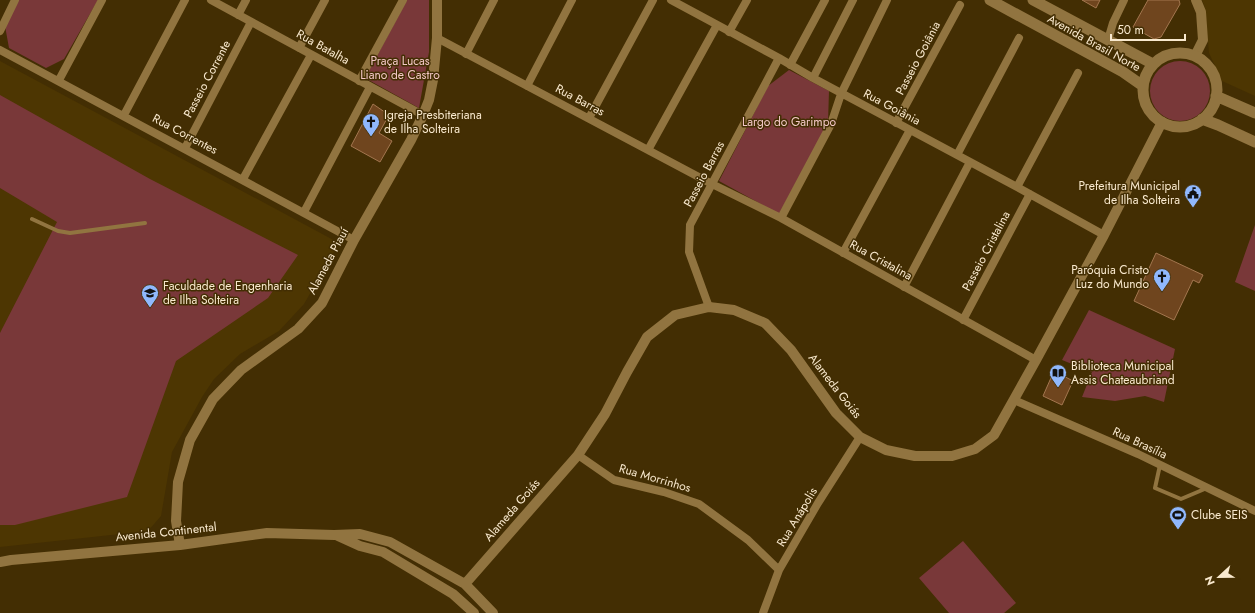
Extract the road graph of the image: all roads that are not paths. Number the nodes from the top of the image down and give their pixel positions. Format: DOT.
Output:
graph roads {
  1 [pos="15,0"];
  2 [pos="102,0"];
  3 [pos="185,0"];
  4 [pos="211,0"];
  5 [pos="246,0"];
  6 [pos="325,0"];
  7 [pos="403,0"];
  8 [pos="436,0"];
  9 [pos="494,0"];
  10 [pos="572,0"];
  11 [pos="653,0"];
  12 [pos="670,0"];
  13 [pos="747,0"];
  14 [pos="825,0"];
  15 [pos="854,0"];
  16 [pos="887,0"];
  17 [pos="990,0"];
  18 [pos="1033,0"];
  19 [pos="1124,0"];
  20 [pos="1196,0"];
  21 [pos="960,5"];
  22 [pos="238,15"];
  23 [pos="251,22"];
  24 [pos="717,25"];
  25 [pos="0,31"];
  26 [pos="730,32"];
  27 [pos="437,38"];
  28 [pos="1019,38"];
  29 [pos="1108,40"];
  30 [pos="0,43"];
  31 [pos="299,48"];
  32 [pos="1,52"];
  33 [pos="466,54"];
  34 [pos="312,55"];
  35 [pos="1195,56"];
  36 [pos="779,58"];
  37 [pos="1153,64"];
  38 [pos="790,65"];
  39 [pos="1078,73"];
  40 [pos="813,78"];
  41 [pos="59,80"];
  42 [pos="359,81"];
  43 [pos="527,86"];
  44 [pos="1143,86"];
  45 [pos="370,87"];
  46 [pos="841,94"];
  47 [pos="1216,96"];
  48 [pos="1255,113"];
  49 [pos="124,115"];
  50 [pos="423,115"];
  51 [pos="589,118"];
  52 [pos="1202,119"];
  53 [pos="1162,122"];
  54 [pos="896,123"];
  55 [pos="910,130"];
  56 [pos="1255,142"];
  57 [pos="185,148"];
  58 [pos="648,150"];
  59 [pos="957,155"];
  60 [pos="970,162"];
  61 [pos="243,179"];
  62 [pos="712,184"];
  63 [pos="1017,187"];
  64 [pos="1030,194"];
  65 [pos="304,212"];
  66 [pos="781,218"];
  67 [pos="32,219"];
  68 [pos="145,223"];
  69 [pos="1104,235"];
  70 [pos="354,240"];
  71 [pos="844,253"];
  72 [pos="904,287"];
  73 [pos="709,307"];
  74 [pos="963,320"];
  75 [pos="1036,360"];
  76 [pos="1014,400"];
  77 [pos="860,437"];
  78 [pos="578,455"];
  79 [pos="1160,465"];
  80 [pos="1207,488"];
  81 [pos="1255,511"];
  82 [pos="334,535"];
  83 [pos="180,544"];
  84 [pos="0,562"];
  85 [pos="779,570"];
  86 [pos="464,584"];
  87 [pos="474,613"];
  88 [pos="493,613"];
  89 [pos="763,613"];
  1 -- 25 [label="street"];
  2 -- 41 [label="street"];
  3 -- 49 [label="street"];
  4 -- 22 [label="street, Rua Batalha"];
  5 -- 22 [label="street"];
  6 -- 31 [label="street"];
  7 -- 42 [label="street"];
  8 -- 27 [label="street, Alameda Piauí"];
  9 -- 33 [label="street"];
  10 -- 43 [label="street"];
  11 -- 51 [label="street"];
  12 -- 24 [label="street, Rua Goiânia"];
  13 -- 26 [label="street"];
  14 -- 38 [label="street"];
  15 -- 40 [label="street"];
  16 -- 46 [label="street"];
  17 -- 44 [label="main road, Avenida Brasil Norte"];
  18 -- 29 [label="main road, Avenida Brasil Norte"];
  19 -- 29 [label="street"];
  20 -- 35 [label="street"];
  21 -- 54 [label="street, Passeio Goiânia"];
  22 -- 23 [label="street, Rua Batalha"];
  23 -- 31 [label="street, Rua Batalha"];
  23 -- 57 [label="street, Passeio Corrente"];
  24 -- 26 [label="street, Rua Goiânia"];
  24 -- 58 [label="street"];
  26 -- 36 [label="street, Rua Goiânia"];
  27 -- 33 [label="street, Rua Barras"];
  27 -- 50 [label="street, Alameda Piauí"];
  28 -- 59 [label="street"];
  29 -- 37 [label="main road, Avenida Brasil Norte"];
  30 -- 32 [label="street"];
  31 -- 34 [label="street, Rua Batalha"];
  32 -- 41 [label="street, Rua Correntes"];
  33 -- 43 [label="street, Rua Barras"];
  34 -- 42 [label="street, Rua Batalha"];
  34 -- 61 [label="street"];
  35 -- 37 [label="main road"];
  35 -- 47 [label="main road"];
  36 -- 38 [label="street, Rua Goiânia"];
  36 -- 62 [label="street, Passeio Barras"];
  37 -- 44 [label="main road"];
  38 -- 40 [label="street, Rua Goiânia"];
  39 -- 63 [label="street"];
  40 -- 46 [label="street, Rua Goiânia"];
  41 -- 49 [label="street, Rua Correntes"];
  42 -- 45 [label="street, Rua Batalha"];
  43 -- 51 [label="street, Rua Barras"];
  44 -- 53 [label="main road"];
  45 -- 50 [label="street, Rua Batalha"];
  45 -- 65 [label="street"];
  46 -- 54 [label="street, Rua Goiânia"];
  46 -- 66 [label="street"];
  47 -- 48 [label="main road"];
  47 -- 52 [label="main road"];
  49 -- 57 [label="street, Rua Correntes"];
  50 -- 70 [label="street, Alameda Piauí"];
  51 -- 58 [label="street, Rua Barras"];
  52 -- 53 [label="main road"];
  52 -- 56 [label="main road"];
  53 -- 69 [label="street, Alameda Goiás"];
  54 -- 55 [label="street, Rua Goiânia"];
  55 -- 59 [label="street, Rua Goiânia"];
  55 -- 71 [label="street"];
  57 -- 61 [label="street, Rua Correntes"];
  58 -- 62 [label="street, Rua Barras"];
  59 -- 60 [label="street, Rua Goiânia"];
  60 -- 63 [label="street, Rua Goiânia"];
  60 -- 72 [label="street"];
  61 -- 65 [label="street, Rua Correntes"];
  62 -- 66 [label="street, Rua Cristalina"];
  62 -- 73 [label="street, Passeio Barras"];
  63 -- 64 [label="street, Rua Goiânia"];
  64 -- 69 [label="street, Rua Goiânia"];
  64 -- 74 [label="street, Passeio Cristalina"];
  65 -- 70 [label="street, Rua Correntes"];
  66 -- 71 [label="street, Rua Cristalina"];
  67 -- 68 [label="lane"];
  69 -- 75 [label="street, Alameda Goiás"];
  70 -- 83 [label="street, Alameda Piauí"];
  71 -- 72 [label="street, Rua Cristalina"];
  72 -- 74 [label="street, Rua Cristalina"];
  73 -- 77 [label="street, Alameda Goiás"];
  73 -- 78 [label="street, Alameda Goiás"];
  74 -- 75 [label="street, Rua Cristalina"];
  75 -- 76 [label="street, Alameda Goiás"];
  76 -- 77 [label="street, Alameda Goiás"];
  76 -- 79 [label="street, Rua Brasília"];
  77 -- 85 [label="street, Rua Anápolis"];
  78 -- 85 [label="street, Rua Morrinhos"];
  78 -- 86 [label="street, Alameda Goiás"];
  79 -- 80 [label="street, Rua Brasília"];
  79 -- 80 [label="lane"];
  80 -- 81 [label="street, Rua Brasília"];
  82 -- 83 [label="street, Avenida Continental"];
  82 -- 86 [label="street, Avenida Continental"];
  82 -- 87 [label="street, Avenida Continental"];
  83 -- 84 [label="street, Avenida Continental"];
  85 -- 89 [label="street, Rua Anápolis"];
  86 -- 88 [label="street, Avenida Continental"];
}
